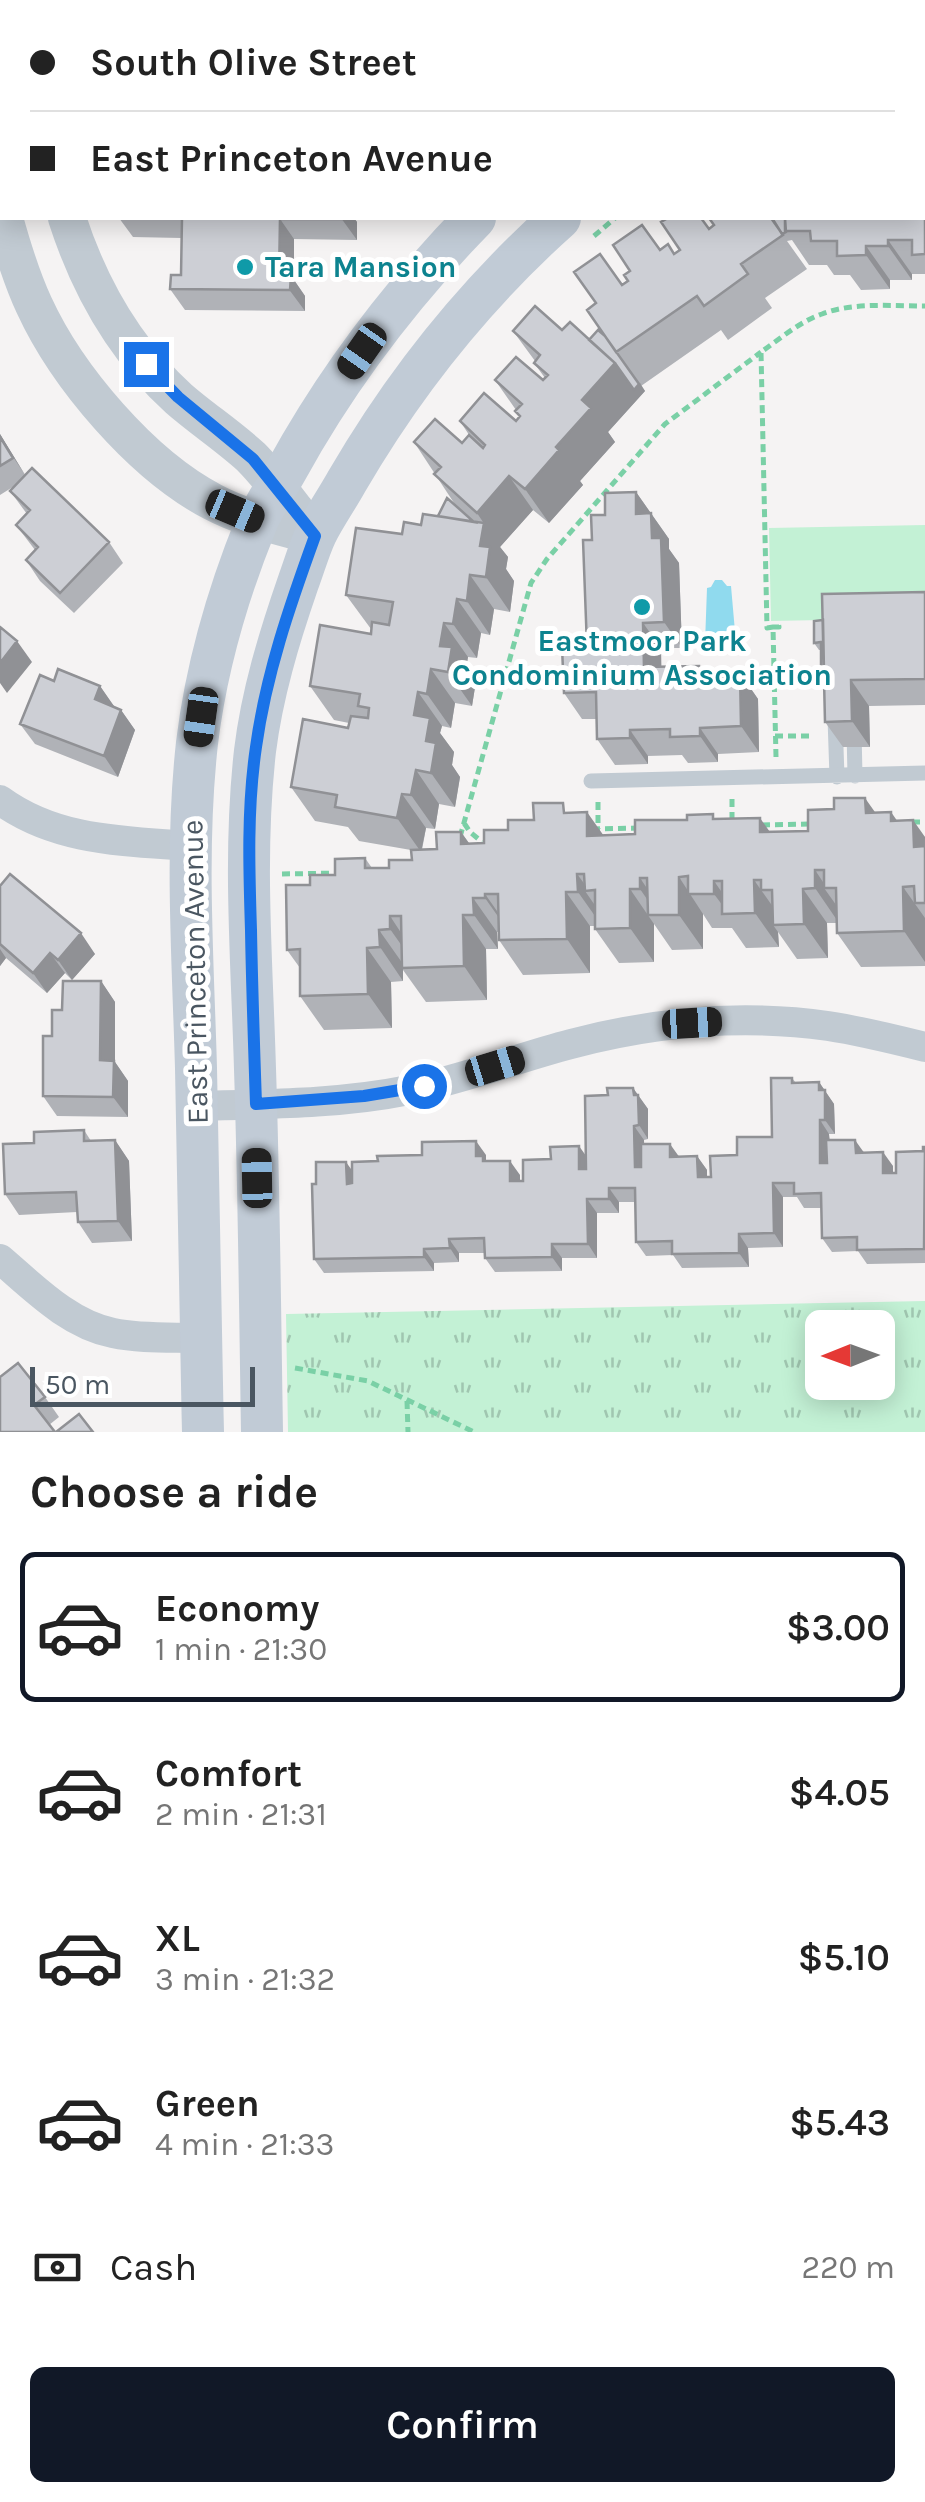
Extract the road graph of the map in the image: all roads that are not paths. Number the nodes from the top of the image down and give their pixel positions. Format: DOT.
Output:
graph roads {
  1 [pos="5,220"];
  2 [pos="68,220"];
  3 [pos="473,220"];
  4 [pos="566,224"];
  5 [pos="267,503"];
  6 [pos="315,536"];
  7 [pos="834,698"];
  8 [pos="854,706"];
  9 [pos="925,774"];
  10 [pos="855,776"];
  11 [pos="837,777"];
  12 [pos="591,782"];
  13 [pos="0,800"];
  14 [pos="190,846"];
  15 [pos="925,1048"];
  16 [pos="256,1104"];
  17 [pos="196,1106"];
  18 [pos="0,1259"];
  19 [pos="200,1338"];
  20 [pos="203,1432"];
  21 [pos="262,1432"];
  1 -- 5 [label="street"];
  2 -- 5 [label="street"];
  3 -- 5 [label="main road, East Princeton Avenue"];
  4 -- 6 [label="main road, East Princeton Avenue"];
  5 -- 6 [label="street"];
  5 -- 14 [label="main road, East Princeton Avenue"];
  6 -- 16 [label="main road, East Princeton Avenue"];
  7 -- 11 [label="lane"];
  8 -- 10 [label="lane"];
  9 -- 10 [label="lane"];
  10 -- 11 [label="lane"];
  11 -- 12 [label="lane"];
  13 -- 14 [label="street"];
  14 -- 17 [label="main road, East Princeton Avenue"];
  15 -- 16 [label="street"];
  16 -- 17 [label="street"];
  16 -- 21 [label="main road, East Princeton Avenue"];
  17 -- 19 [label="main road, East Princeton Avenue"];
  18 -- 19 [label="street"];
  19 -- 20 [label="main road, East Princeton Avenue"];
}
